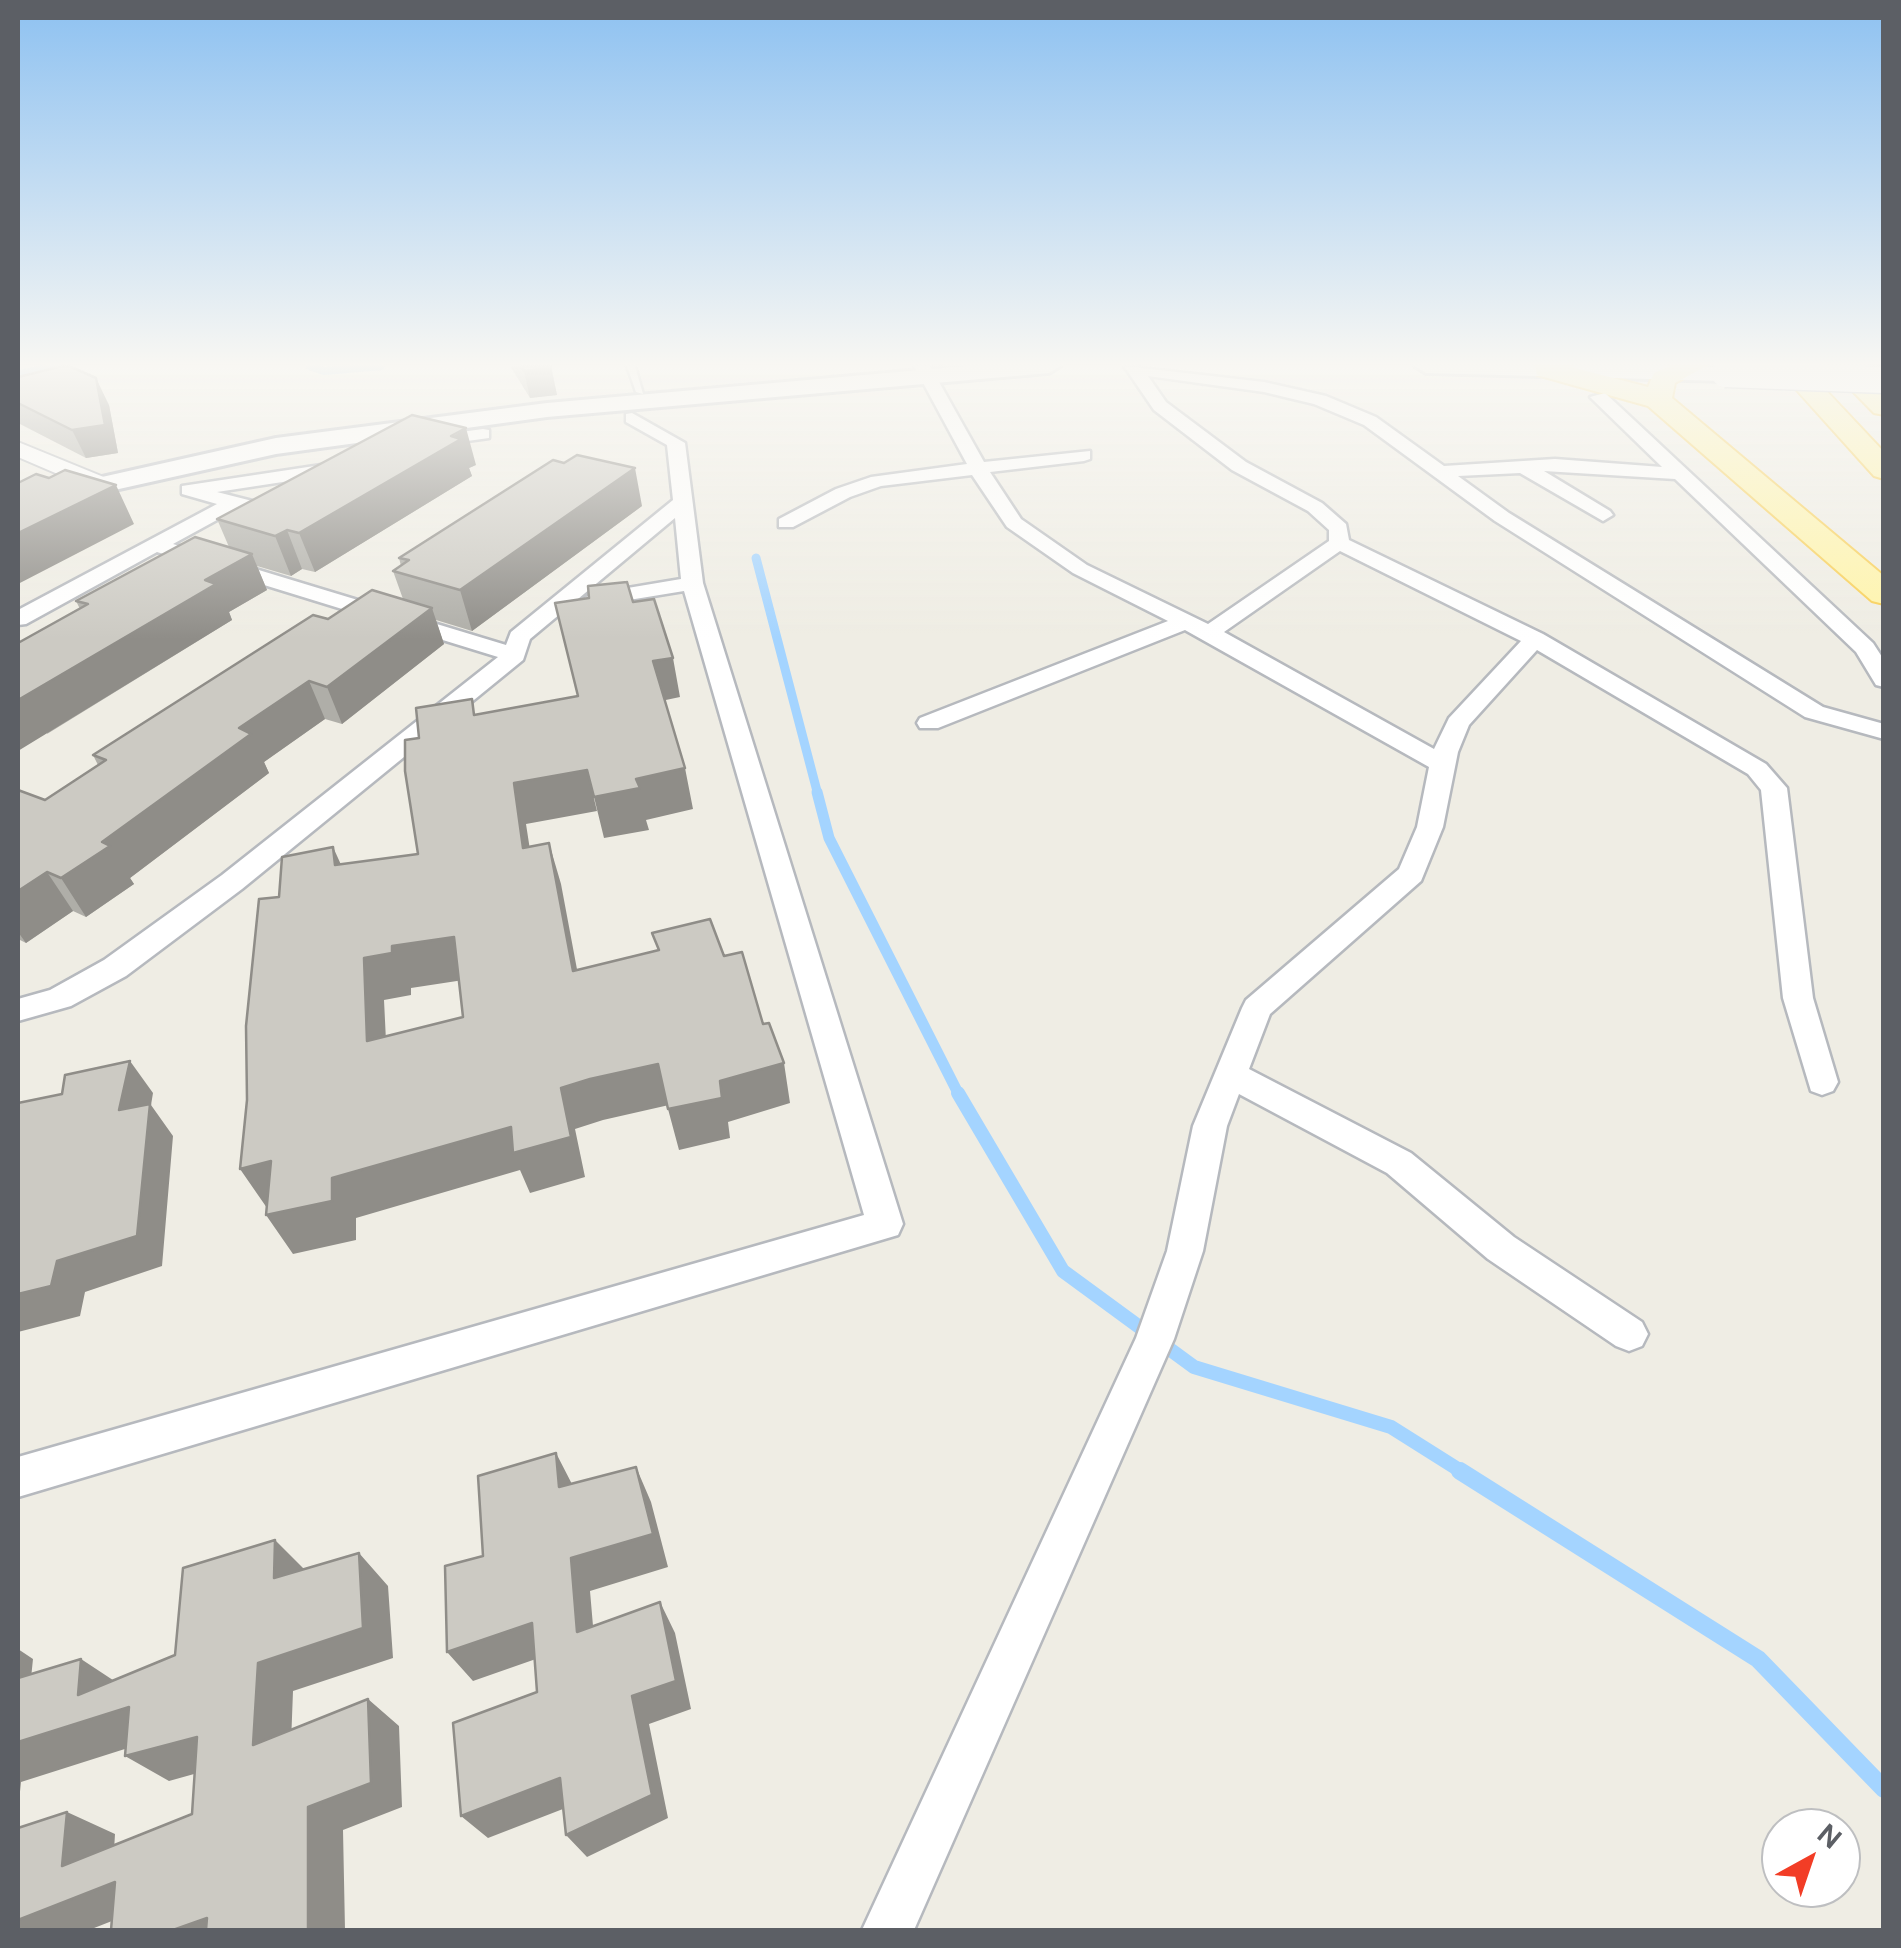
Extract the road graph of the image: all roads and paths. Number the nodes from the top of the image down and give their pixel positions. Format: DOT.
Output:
graph roads {
  1 [pos="37,457"];
  2 [pos="190,457"];
  3 [pos="219,457"];
  4 [pos="677,457"];
  5 [pos="972,457"];
  6 [pos="1068,457"];
  7 [pos="1227,457"];
  8 [pos="1418,457"];
  9 [pos="1664,457"];
  10 [pos="1766,457"];
  11 [pos="1522,466"];
  12 [pos="978,468"];
  13 [pos="1438,472"];
  14 [pos="1682,474"];
  15 [pos="93,481"];
  16 [pos="18,497"];
  17 [pos="234,502"];
  18 [pos="682,502"];
  19 [pos="18,512"];
  20 [pos="1604,515"];
  21 [pos="786,523"];
  22 [pos="1340,543"];
  23 [pos="155,545"];
  24 [pos="692,583"];
  25 [pos="1884,594"];
  26 [pos="555,607"];
  27 [pos="18,619"];
  28 [pos="1198,627"];
  29 [pos="1535,639"];
  30 [pos="516,655"];
  31 [pos="1884,680"];
  32 [pos="928,723"];
  33 [pos="1884,732"];
  34 [pos="1443,764"];
  35 [pos="18,1010"];
  36 [pos="1231,1074"];
  37 [pos="1822,1082"];
  38 [pos="1628,1334"];
  39 [pos="18,1476"];
  40 [pos="888,1930"];
  1 -- 15 [label="street"];
  2 -- 15 [label="main road"];
  3 -- 15 [label="main road"];
  4 -- 18 [label="street"];
  5 -- 12 [label="street"];
  6 -- 12 [label="street"];
  7 -- 22 [label="street"];
  8 -- 13 [label="street"];
  9 -- 14 [label="street"];
  10 -- 25 [label="main road"];
  11 -- 13 [label="street"];
  11 -- 14 [label="street"];
  11 -- 20 [label="street"];
  12 -- 21 [label="street"];
  12 -- 28 [label="street"];
  13 -- 33 [label="street"];
  14 -- 31 [label="street"];
  15 -- 16 [label="main road"];
  15 -- 19 [label="main road"];
  17 -- 17 [label="street"];
  17 -- 23 [label="street"];
  18 -- 24 [label="street"];
  18 -- 26 [label="street"];
  22 -- 28 [label="street"];
  22 -- 29 [label="street"];
  23 -- 27 [label="street"];
  23 -- 30 [label="street"];
  24 -- 26 [label="street"];
  24 -- 39 [label="street"];
  26 -- 30 [label="street"];
  28 -- 32 [label="street"];
  28 -- 34 [label="street"];
  29 -- 34 [label="street"];
  29 -- 37 [label="street"];
  30 -- 35 [label="street"];
  34 -- 36 [label="street"];
  36 -- 38 [label="street"];
  36 -- 40 [label="street"];
}
